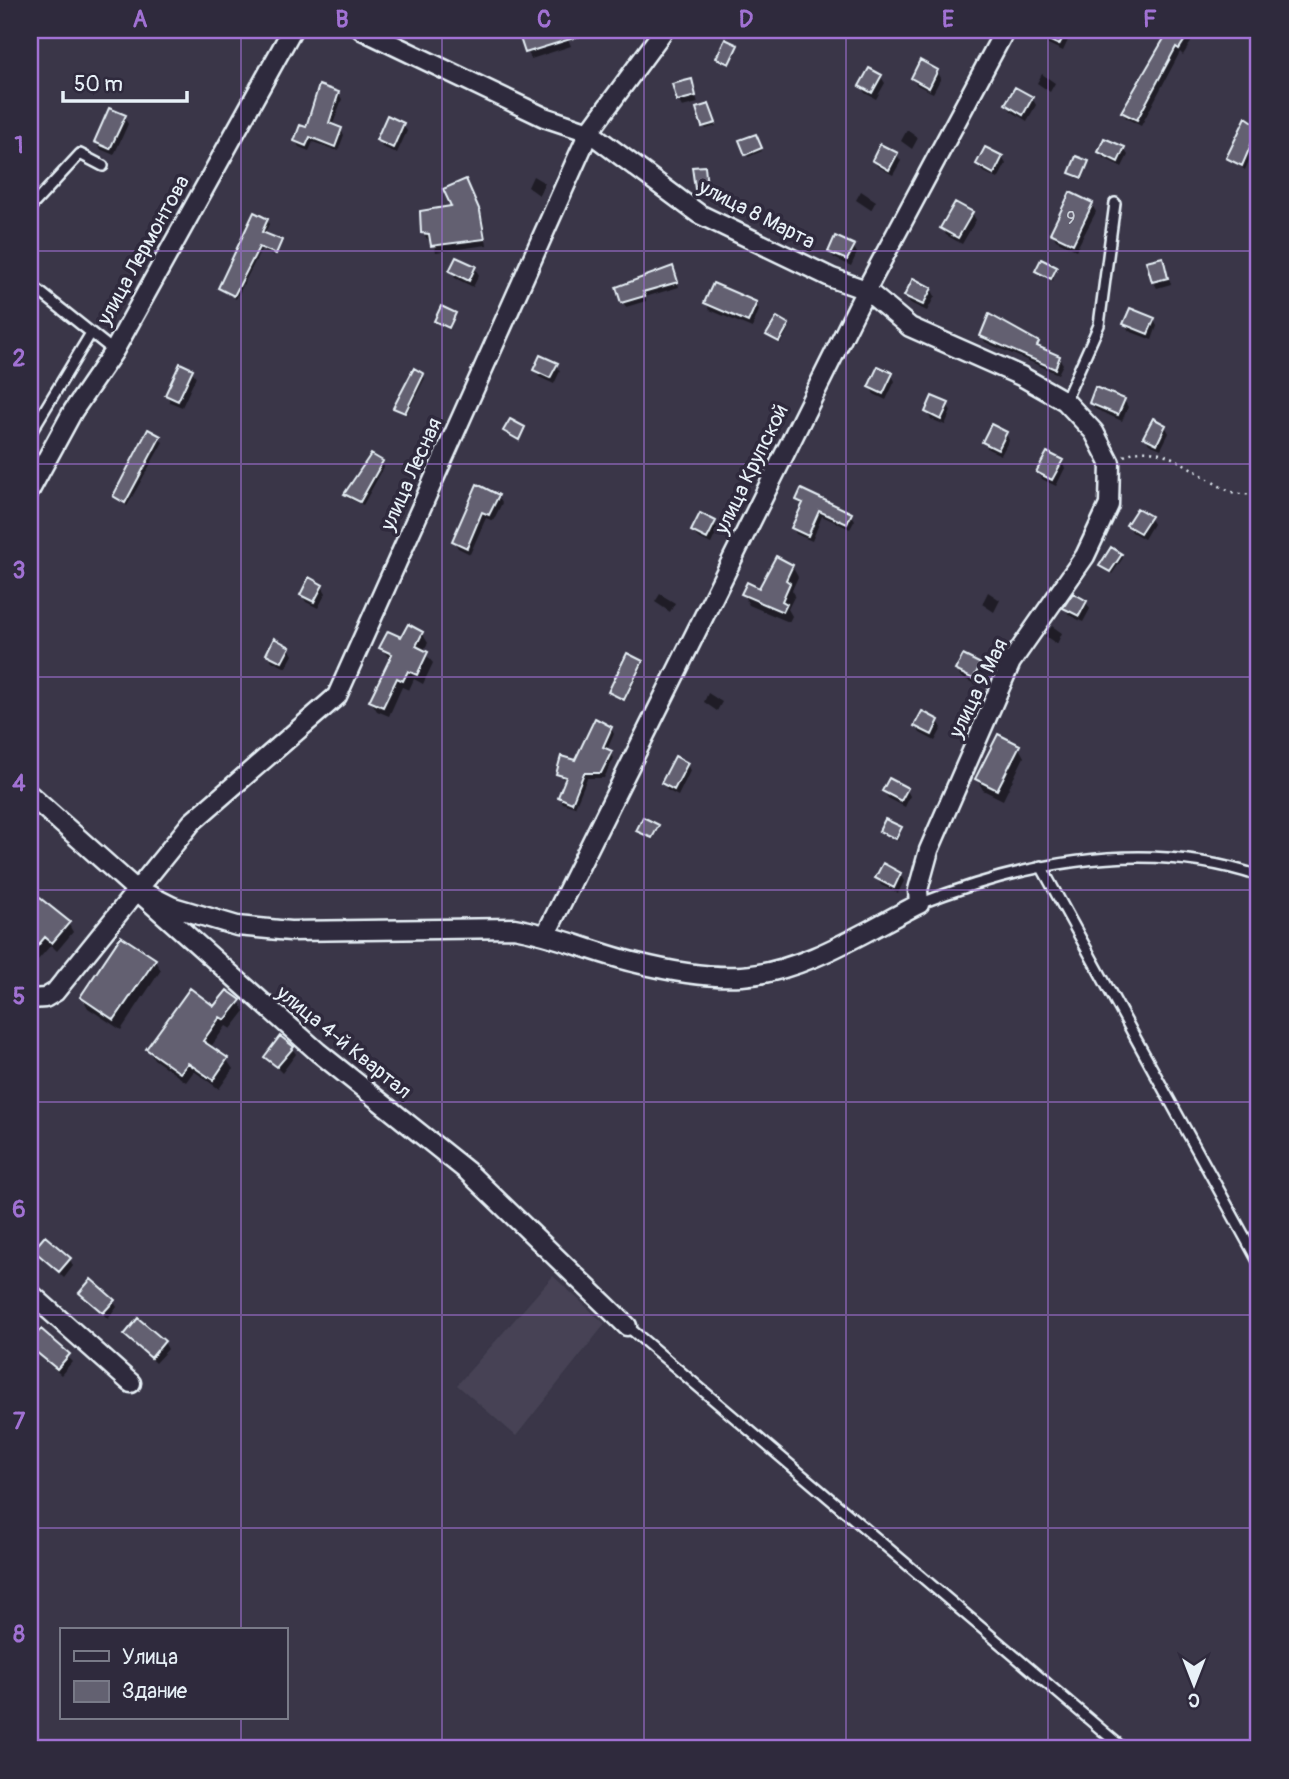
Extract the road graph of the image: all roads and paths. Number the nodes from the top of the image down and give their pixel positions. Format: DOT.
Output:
graph roads {
  1 [pos="292,30"];
  2 [pos="362,30"];
  3 [pos="664,30"];
  4 [pos="1005,30"];
  5 [pos="589,132"];
  6 [pos="103,166"];
  7 [pos="1115,204"];
  8 [pos="30,208"];
  9 [pos="30,284"];
  10 [pos="866,290"];
  11 [pos="91,333"];
  12 [pos="114,351"];
  13 [pos="1065,401"];
  14 [pos="30,434"];
  15 [pos="1111,463"];
  16 [pos="30,490"];
  17 [pos="1259,495"];
  18 [pos="30,795"];
  19 [pos="1041,866"];
  20 [pos="1259,876"];
  21 [pos="137,889"];
  22 [pos="919,904"];
  23 [pos="546,934"];
  24 [pos="30,999"];
  25 [pos="1259,1263"];
  26 [pos="30,1293"];
  27 [pos="627,1326"];
  28 [pos="131,1383"];
  29 [pos="1124,1749"];
  1 -- 12 [label="street, улица Лермонтова"];
  2 -- 5 [label="street, улица 8 Марта"];
  3 -- 5 [label="street, улица Лесная"];
  4 -- 10 [label="street, улица Крупской"];
  5 -- 10 [label="street, улица 8 Марта"];
  5 -- 21 [label="street, улица Лесная"];
  6 -- 8 [label="lane"];
  7 -- 13 [label="lane"];
  9 -- 11 [label="lane"];
  10 -- 13 [label="street, улица 8 Марта"];
  10 -- 23 [label="street, улица Крупской"];
  11 -- 12 [label="lane"];
  11 -- 14 [label="lane"];
  12 -- 16 [label="street, улица Лермонтова"];
  13 -- 15 [label="street, улица 8 Марта"];
  15 -- 17 [label="path"];
  15 -- 22 [label="street, улица 9 Мая"];
  18 -- 21 [label="street, улица 4-й Квартал"];
  19 -- 20 [label="lane"];
  19 -- 22 [label="lane"];
  19 -- 25 [label="lane"];
  21 -- 23 [label="street"];
  21 -- 24 [label="street, улица Лесная"];
  21 -- 27 [label="street, улица 4-й Квартал"];
  22 -- 23 [label="street"];
  26 -- 28 [label="street"];
  27 -- 29 [label="lane"];
}
